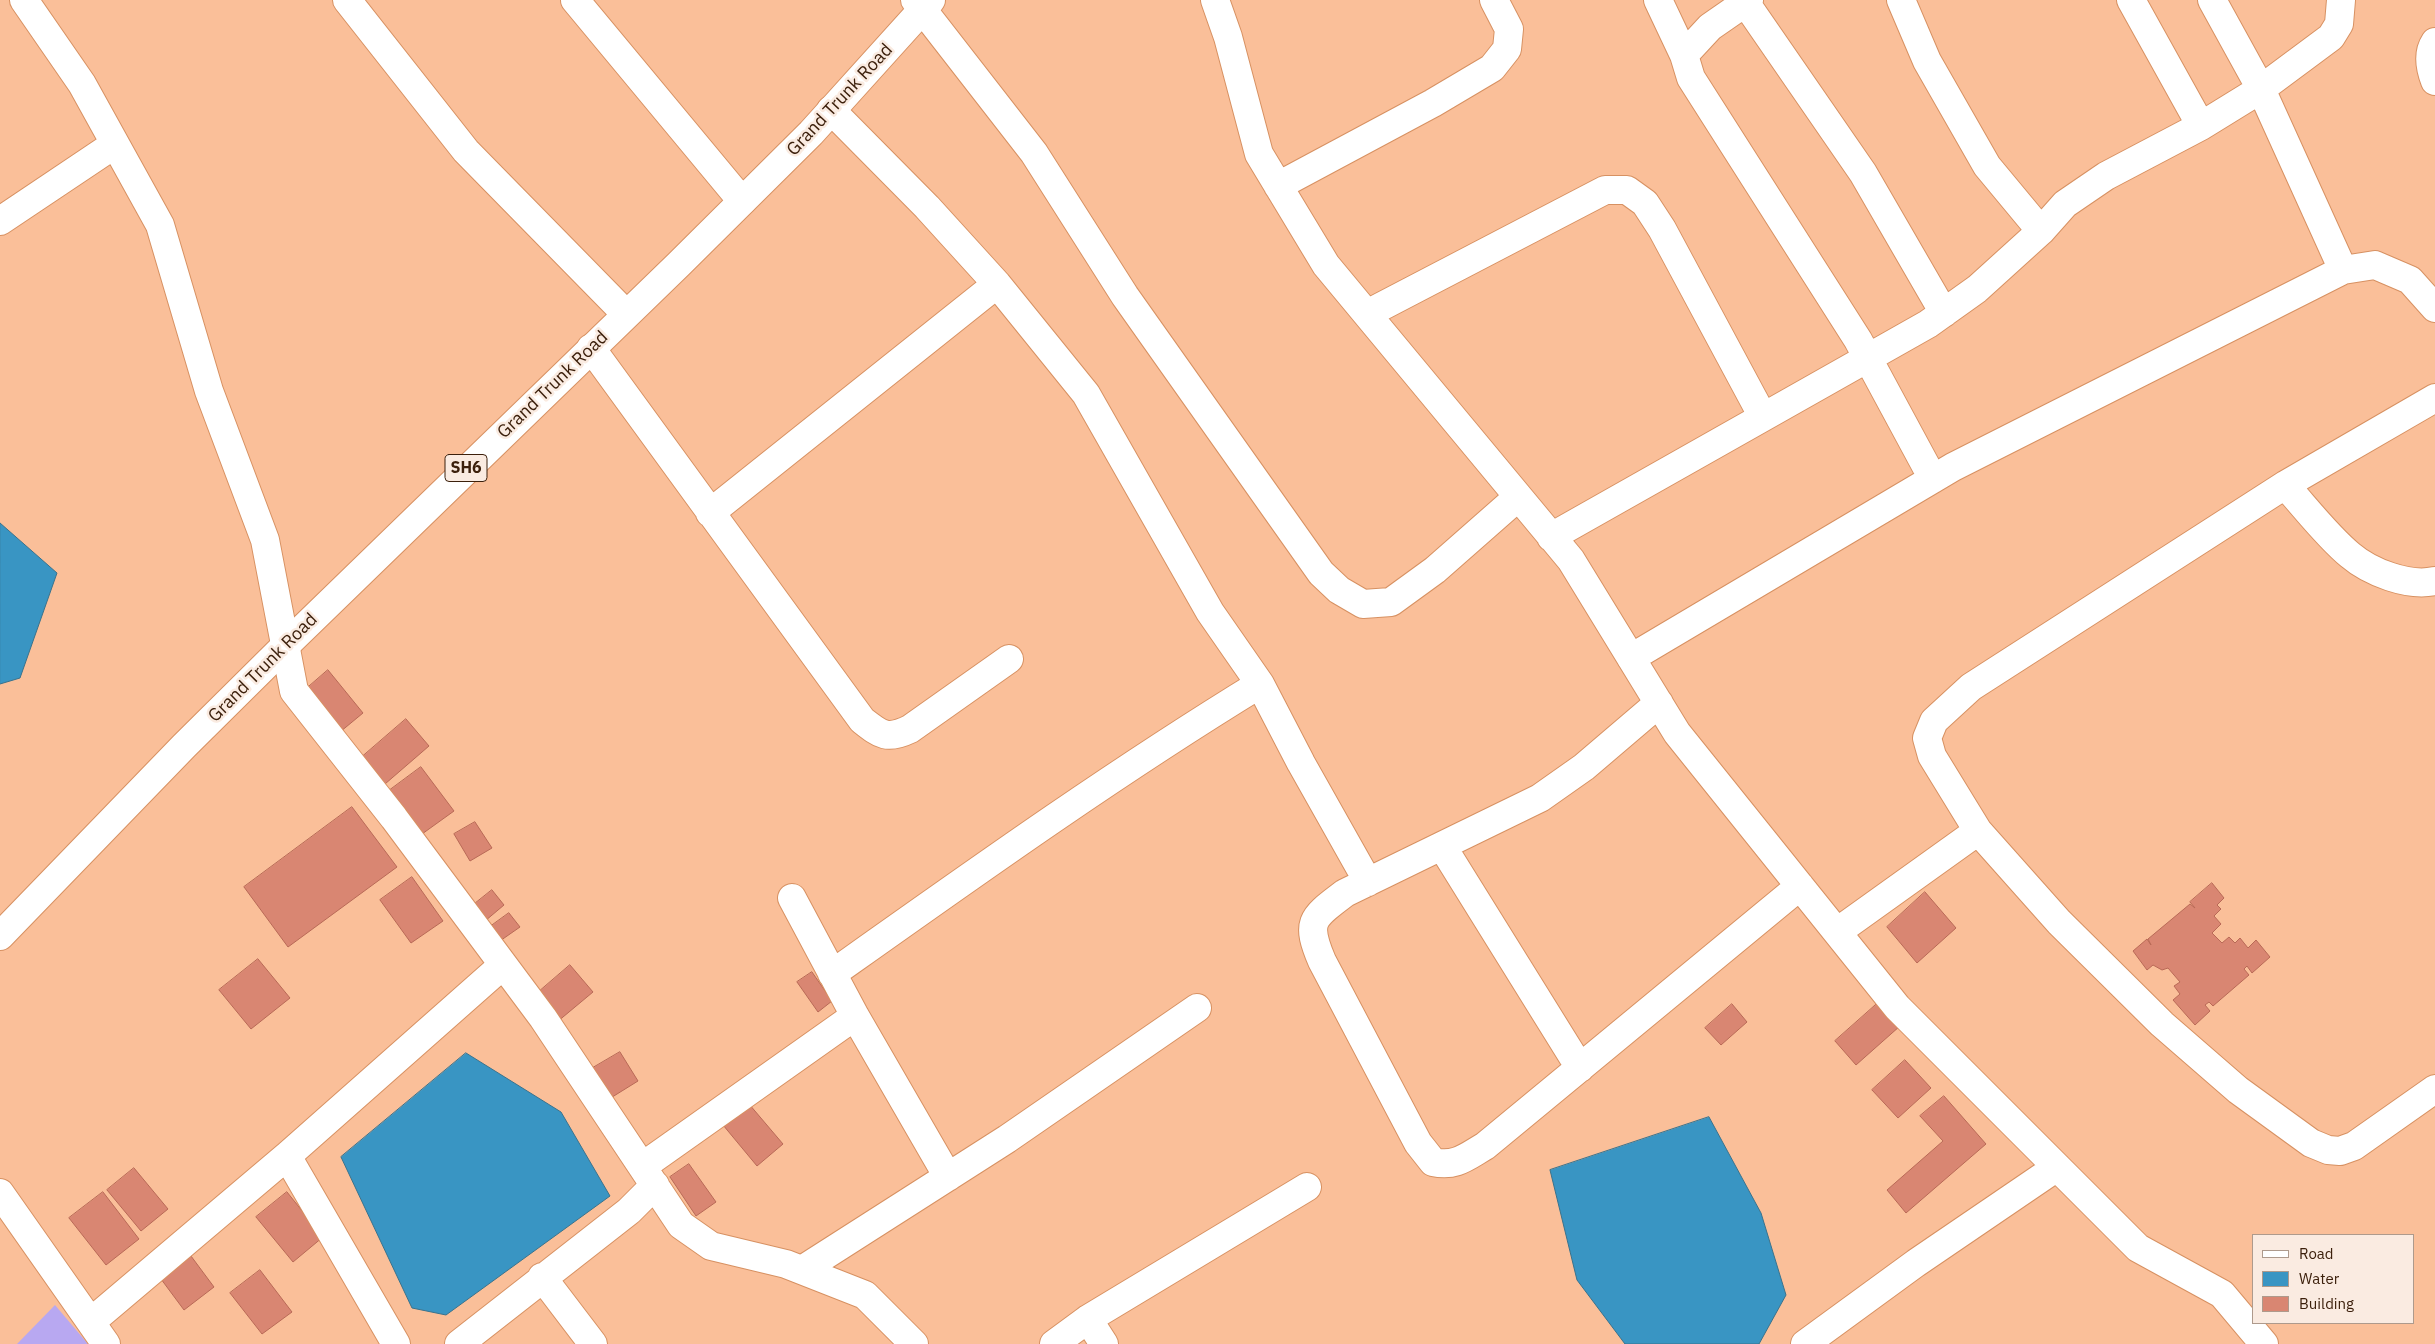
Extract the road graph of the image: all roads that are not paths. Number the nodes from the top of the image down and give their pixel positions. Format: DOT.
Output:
graph roads {
  1 [pos="24,0"];
  2 [pos="347,0"];
  3 [pos="575,0"];
  4 [pos="1215,0"];
  5 [pos="1494,0"];
  6 [pos="1658,0"];
  7 [pos="1901,0"];
  8 [pos="2131,0"];
  9 [pos="2212,0"];
  10 [pos="2341,0"];
  11 [pos="1747,1"];
  12 [pos="923,3"];
  13 [pos="2435,42"];
  14 [pos="1684,55"];
  15 [pos="2435,81"];
  16 [pos="2261,89"];
  17 [pos="831,110"];
  18 [pos="2201,126"];
  19 [pos="115,144"];
  20 [pos="1278,186"];
  21 [pos="742,201"];
  22 [pos="0,221"];
  23 [pos="2041,231"];
  24 [pos="2343,270"];
  25 [pos="997,284"];
  26 [pos="2435,308"];
  27 [pos="1944,313"];
  28 [pos="626,314"];
  29 [pos="1367,314"];
  30 [pos="591,348"];
  31 [pos="1868,358"];
  32 [pos="2435,398"];
  33 [pos="1763,417"];
  34 [pos="1933,479"];
  35 [pos="2285,485"];
  36 [pos="1518,497"];
  37 [pos="710,513"];
  38 [pos="1551,537"];
  39 [pos="2435,581"];
  40 [pos="286,645"];
  41 [pos="1631,658"];
  42 [pos="1009,659"];
  43 [pos="1260,684"];
  44 [pos="1659,703"];
  45 [pos="1978,831"];
  46 [pos="1442,846"];
  47 [pos="1368,882"];
  48 [pos="1800,886"];
  49 [pos="792,898"];
  50 [pos="1837,932"];
  51 [pos="0,936"];
  52 [pos="503,965"];
  53 [pos="832,974"];
  54 [pos="1197,1008"];
  55 [pos="856,1016"];
  56 [pos="1580,1068"];
  57 [pos="2435,1089"];
  58 [pos="287,1156"];
  59 [pos="2057,1167"];
  60 [pos="649,1176"];
  61 [pos="948,1177"];
  62 [pos="1307,1187"];
  63 [pos="0,1193"];
  64 [pos="802,1270"];
  65 [pos="542,1277"];
  66 [pos="1088,1319"];
  67 [pos="92,1321"];
  68 [pos="106,1344"];
  69 [pos="396,1344"];
  70 [pos="459,1344"];
  71 [pos="593,1344"];
  72 [pos="914,1344"];
  73 [pos="1054,1344"];
  74 [pos="1104,1344"];
  75 [pos="1805,1344"];
  76 [pos="2264,1344"];
  1 -- 19 [label="street"];
  2 -- 28 [label="street"];
  3 -- 21 [label="street"];
  4 -- 20 [label="street"];
  5 -- 20 [label="street"];
  6 -- 14 [label="street"];
  7 -- 23 [label="street"];
  8 -- 18 [label="street"];
  9 -- 16 [label="street"];
  10 -- 16 [label="street"];
  11 -- 14 [label="street"];
  11 -- 27 [label="street"];
  12 -- 17 [label="street, Grand Trunk Road / SH6"];
  12 -- 36 [label="street"];
  13 -- 15 [label="street"];
  14 -- 31 [label="street"];
  16 -- 18 [label="street"];
  16 -- 24 [label="street"];
  17 -- 21 [label="street, Grand Trunk Road / SH6"];
  17 -- 25 [label="street"];
  18 -- 23 [label="street"];
  19 -- 22 [label="street"];
  19 -- 40 [label="street"];
  20 -- 29 [label="street"];
  21 -- 28 [label="street, Grand Trunk Road / SH6"];
  23 -- 27 [label="street"];
  24 -- 26 [label="street"];
  24 -- 34 [label="street"];
  25 -- 37 [label="street"];
  25 -- 43 [label="street"];
  27 -- 31 [label="street"];
  28 -- 30 [label="street, Grand Trunk Road / SH6"];
  29 -- 33 [label="street"];
  29 -- 36 [label="street"];
  30 -- 37 [label="street"];
  30 -- 40 [label="street, Grand Trunk Road / SH6"];
  31 -- 33 [label="street"];
  31 -- 34 [label="street"];
  32 -- 35 [label="street"];
  33 -- 38 [label="street"];
  34 -- 41 [label="street"];
  35 -- 39 [label="street"];
  35 -- 45 [label="street"];
  36 -- 38 [label="street"];
  37 -- 42 [label="street"];
  38 -- 41 [label="street"];
  40 -- 51 [label="street, Grand Trunk Road / SH6"];
  40 -- 52 [label="street"];
  41 -- 44 [label="street"];
  43 -- 47 [label="street"];
  43 -- 53 [label="street"];
  44 -- 46 [label="street"];
  44 -- 48 [label="street"];
  45 -- 50 [label="street"];
  45 -- 57 [label="street"];
  46 -- 47 [label="street"];
  46 -- 56 [label="street"];
  47 -- 56 [label="street"];
  48 -- 50 [label="street"];
  48 -- 56 [label="street"];
  49 -- 53 [label="street"];
  50 -- 59 [label="street"];
  52 -- 58 [label="street"];
  52 -- 60 [label="street"];
  53 -- 55 [label="street"];
  54 -- 61 [label="street"];
  55 -- 60 [label="street"];
  55 -- 61 [label="street"];
  58 -- 67 [label="street"];
  58 -- 69 [label="street"];
  59 -- 75 [label="street"];
  59 -- 76 [label="street"];
  60 -- 64 [label="street"];
  60 -- 65 [label="street"];
  61 -- 64 [label="street"];
  62 -- 66 [label="street"];
  63 -- 67 [label="street"];
  64 -- 72 [label="street"];
  65 -- 70 [label="street"];
  65 -- 71 [label="street"];
  66 -- 73 [label="street"];
  66 -- 74 [label="street"];
  67 -- 68 [label="street"];
}
